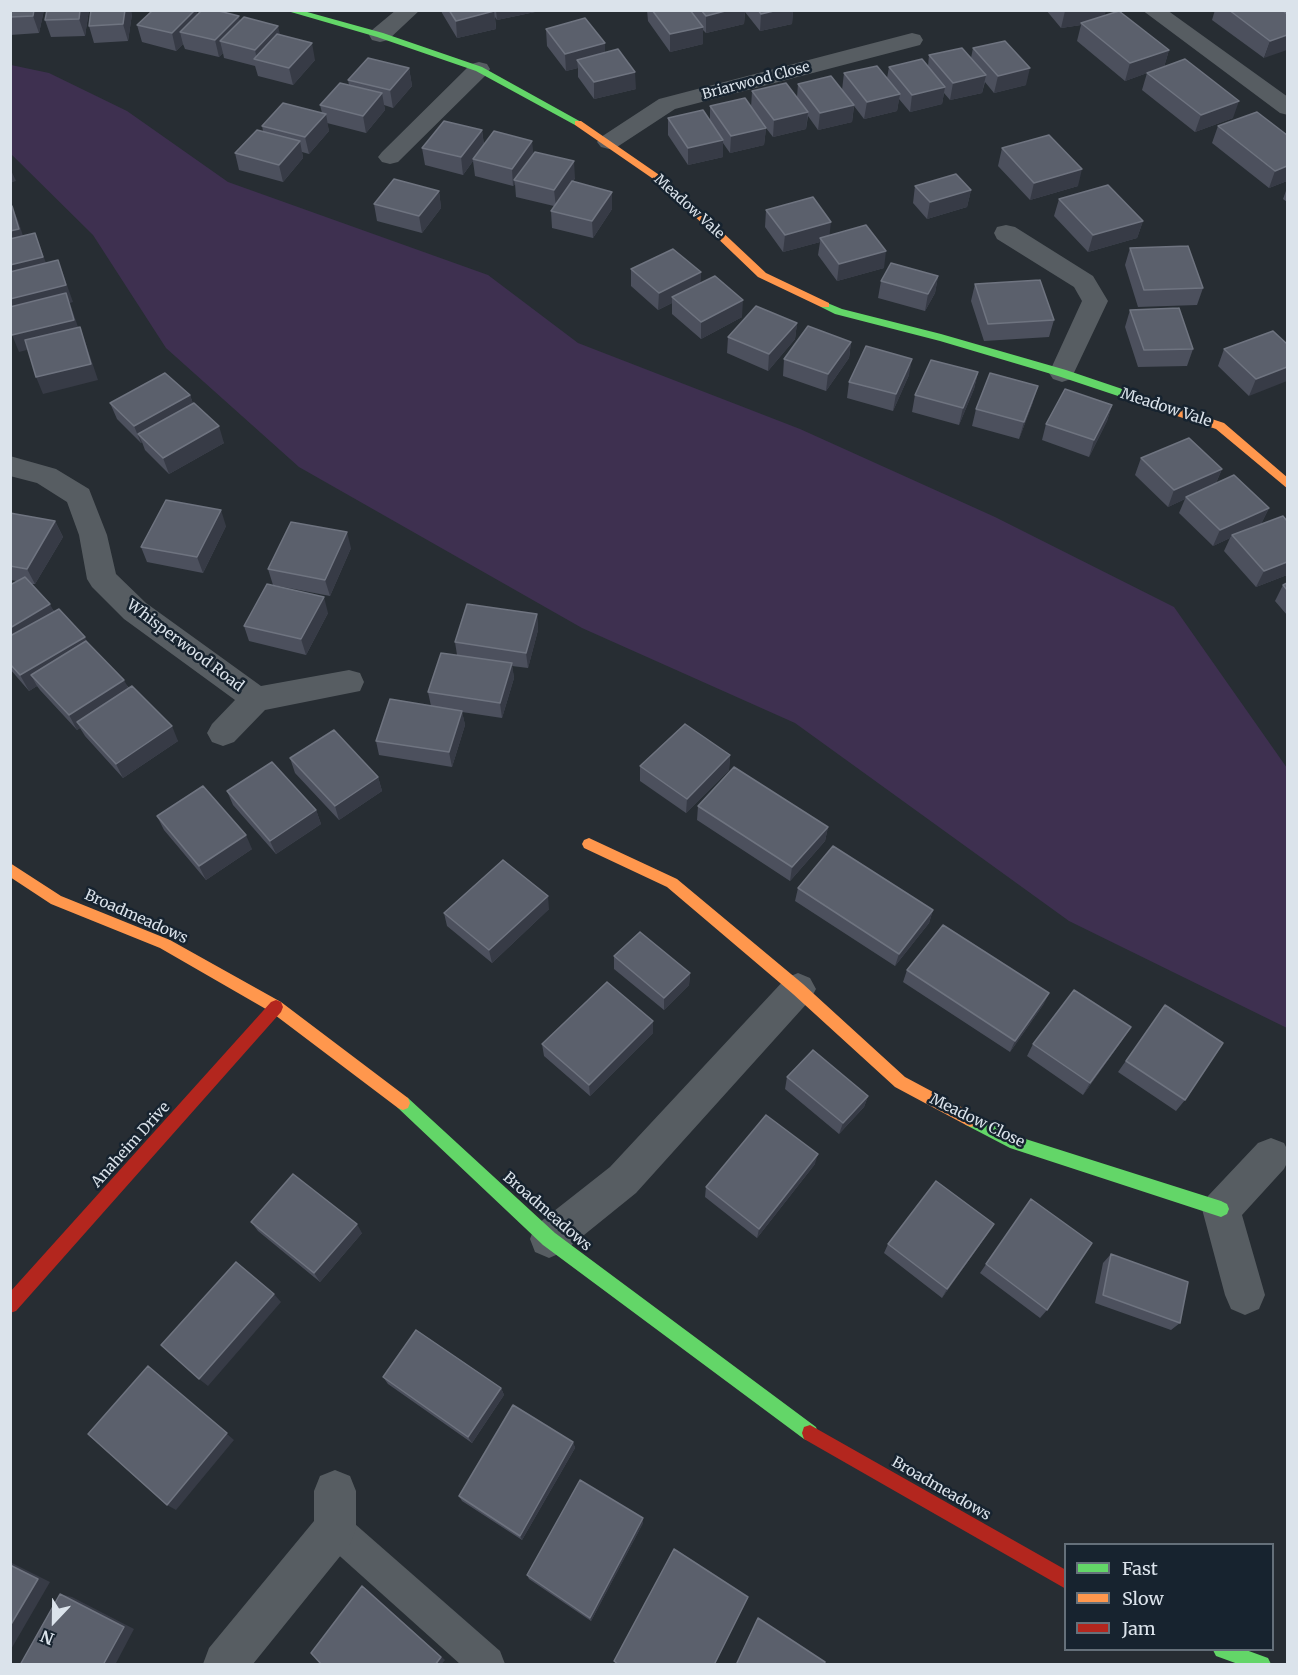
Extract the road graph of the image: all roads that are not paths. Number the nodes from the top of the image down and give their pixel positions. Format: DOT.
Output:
graph roads {
  1 [pos="288,10"];
  2 [pos="410,10"];
  3 [pos="1152,10"];
  4 [pos="380,35"];
  5 [pos="912,40"];
  6 [pos="478,69"];
  7 [pos="1287,108"];
  8 [pos="609,142"];
  9 [pos="390,157"];
  10 [pos="1006,233"];
  11 [pos="1062,373"];
  12 [pos="10,466"];
  13 [pos="1287,485"];
  14 [pos="349,682"];
  15 [pos="256,699"];
  16 [pos="223,733"];
  17 [pos="589,844"];
  18 [pos="10,869"];
  19 [pos="798,989"];
  20 [pos="276,1007"];
  21 [pos="1271,1156"];
  22 [pos="1221,1209"];
  23 [pos="549,1239"];
  24 [pos="1245,1294"];
  25 [pos="10,1305"];
  26 [pos="335,1510"];
  27 [pos="1064,1579"];
  28 [pos="1225,1651"];
  29 [pos="225,1665"];
  30 [pos="487,1665"];
  31 [pos="1262,1665"];
  1 -- 4 [label="street, Meadow Vale"];
  2 -- 4 [label="street"];
  3 -- 7 [label="street"];
  4 -- 6 [label="street, Meadow Vale"];
  5 -- 8 [label="street, Briarwood Close"];
  6 -- 8 [label="street, Meadow Vale"];
  6 -- 9 [label="street"];
  8 -- 11 [label="street, Meadow Vale"];
  10 -- 11 [label="street"];
  11 -- 13 [label="street, Meadow Vale"];
  12 -- 15 [label="street, Whisperwood Road"];
  14 -- 15 [label="street, Whisperwood Road"];
  15 -- 16 [label="street, Whisperwood Road"];
  17 -- 19 [label="street, Meadow Close"];
  18 -- 20 [label="street, Broadmeadows"];
  19 -- 22 [label="street, Meadow Close"];
  19 -- 23 [label="street"];
  20 -- 23 [label="street, Broadmeadows"];
  20 -- 25 [label="street, Anaheim Drive"];
  21 -- 22 [label="street"];
  22 -- 24 [label="street"];
  23 -- 27 [label="street, Broadmeadows"];
  26 -- 29 [label="street"];
  26 -- 30 [label="lane"];
  28 -- 31 [label="street"];
}
